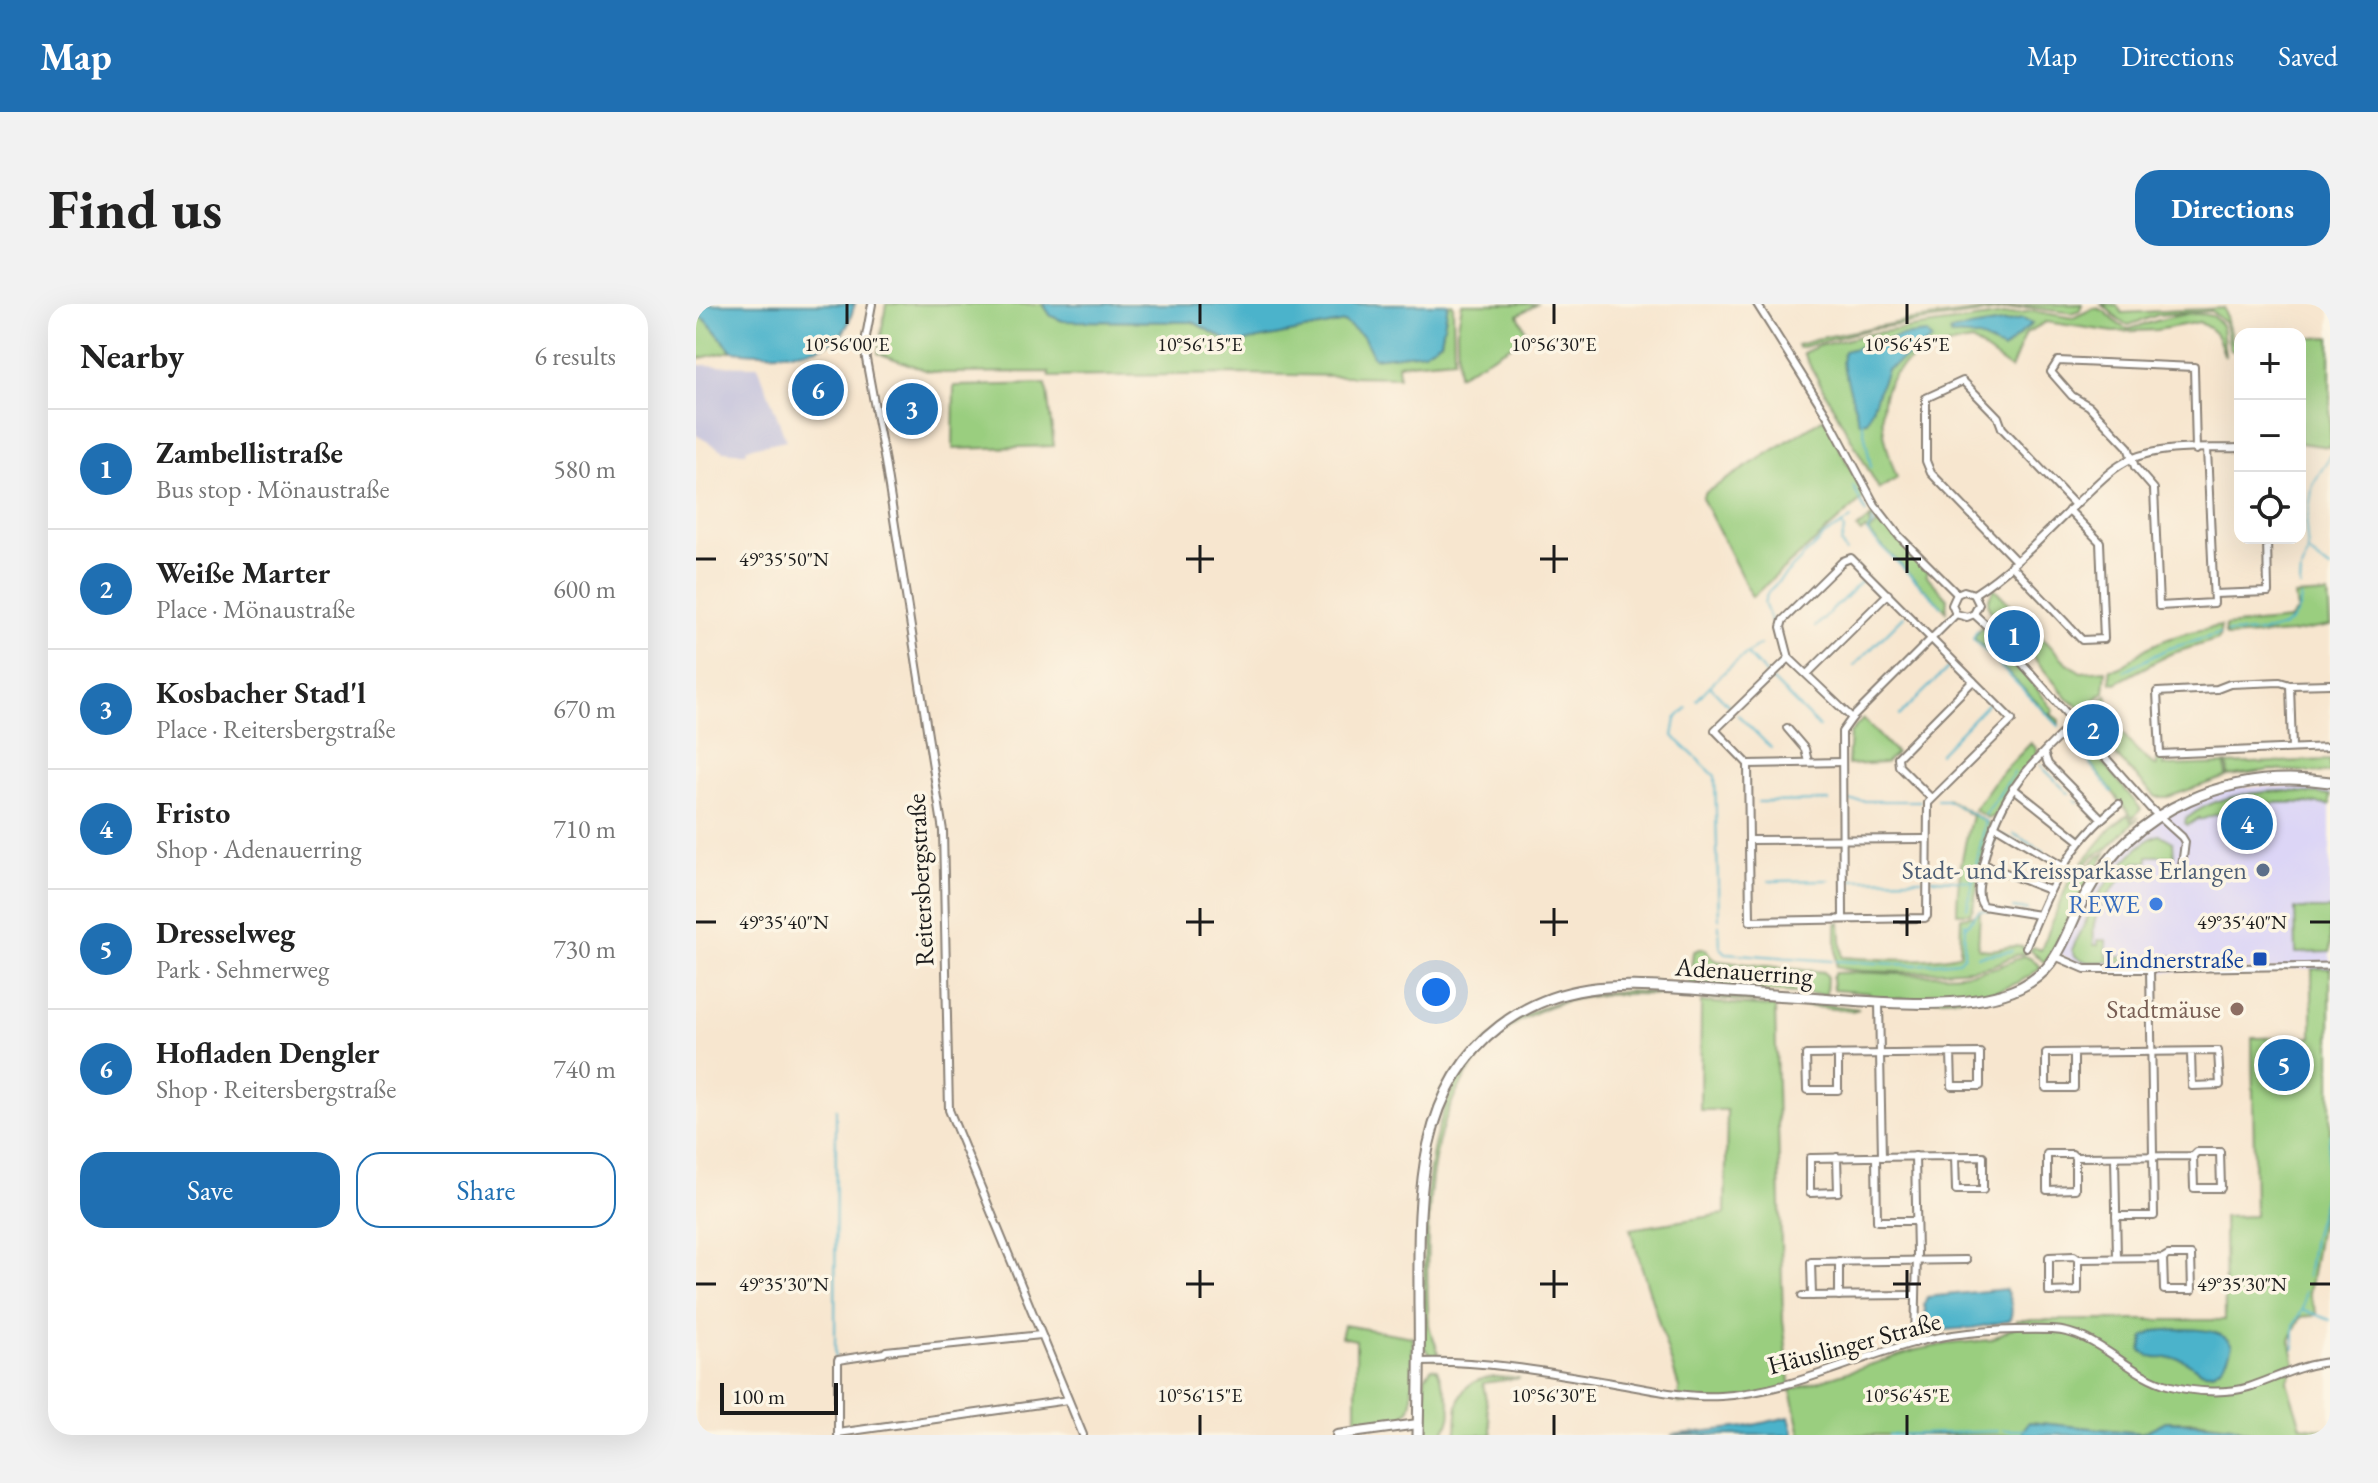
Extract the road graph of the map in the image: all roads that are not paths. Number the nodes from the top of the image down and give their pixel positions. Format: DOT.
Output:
graph roads {
  1 [pos="872,304"];
  2 [pos="1757,304"];
  3 [pos="2234,448"];
  4 [pos="2207,449"];
  5 [pos="2196,450"];
  6 [pos="2132,458"];
  7 [pos="2072,507"];
  8 [pos="2267,544"];
  9 [pos="2013,563"];
  10 [pos="1888,594"];
  11 [pos="1957,594"];
  12 [pos="1974,594"];
  13 [pos="2214,594"];
  14 [pos="1956,614"];
  15 [pos="1974,614"];
  16 [pos="1932,637"];
  17 [pos="1789,658"];
  18 [pos="1807,674"];
  19 [pos="1973,681"];
  20 [pos="2330,684"];
  21 [pos="2290,685"];
  22 [pos="1852,718"];
  23 [pos="2073,723"];
  24 [pos="1787,728"];
  25 [pos="2330,747"];
  26 [pos="2292,748"];
  27 [pos="2044,752"];
  28 [pos="1808,762"];
  29 [pos="1842,762"];
  30 [pos="1748,764"];
  31 [pos="2330,782"];
  32 [pos="2013,788"];
  33 [pos="1931,798"];
  34 [pos="2119,804"];
  35 [pos="2160,817"];
  36 [pos="2101,818"];
  37 [pos="1994,825"];
  38 [pos="1926,839"];
  39 [pos="1751,840"];
  40 [pos="1842,841"];
  41 [pos="2080,841"];
  42 [pos="1983,864"];
  43 [pos="2062,866"];
  44 [pos="2182,866"];
  45 [pos="2049,890"];
  46 [pos="2039,915"];
  47 [pos="1843,919"];
  48 [pos="2026,947"];
  49 [pos="2057,957"];
  50 [pos="2330,966"];
  51 [pos="2150,969"];
  52 [pos="1879,1002"];
  53 [pos="1951,1053"];
  54 [pos="2152,1053"];
  55 [pos="2191,1053"];
  56 [pos="1838,1054"];
  57 [pos="1879,1054"];
  58 [pos="2074,1055"];
  59 [pos="1915,1156"];
  60 [pos="1955,1156"];
  61 [pos="2153,1156"];
  62 [pos="2193,1156"];
  63 [pos="1837,1157"];
  64 [pos="1879,1157"];
  65 [pos="2075,1157"];
  66 [pos="2115,1157"];
  67 [pos="2116,1216"];
  68 [pos="1916,1221"];
  69 [pos="2117,1258"];
  70 [pos="2163,1258"];
  71 [pos="2078,1259"];
  72 [pos="1915,1260"];
  73 [pos="1966,1260"];
  74 [pos="1839,1261"];
  75 [pos="1915,1295"];
  76 [pos="1802,1296"];
  77 [pos="1812,1296"];
  78 [pos="1839,1296"];
  79 [pos="1041,1335"];
  80 [pos="1915,1343"];
  81 [pos="1420,1362"];
  82 [pos="2330,1362"];
  83 [pos="1068,1400"];
  84 [pos="1418,1424"];
  85 [pos="838,1434"];
  86 [pos="1083,1435"];
  87 [pos="1337,1435"];
  88 [pos="1418,1435"];
  1 -- 79 [label="street, Reitersbergstraße"];
  2 -- 11 [label="street"];
  3 -- 4 [label="street"];
  4 -- 5 [label="street"];
  4 -- 13 [label="street"];
  5 -- 6 [label="street"];
  5 -- 6 [label="street"];
  6 -- 7 [label="street"];
  6 -- 13 [label="street"];
  7 -- 9 [label="street"];
  7 -- 9 [label="street"];
  7 -- 9 [label="street"];
  8 -- 13 [label="street"];
  9 -- 12 [label="street"];
  10 -- 16 [label="street"];
  10 -- 17 [label="street"];
  10 -- 18 [label="street"];
  11 -- 12 [label="street"];
  11 -- 14 [label="street"];
  12 -- 15 [label="street"];
  14 -- 15 [label="street"];
  14 -- 16 [label="street"];
  15 -- 23 [label="street"];
  16 -- 19 [label="street"];
  16 -- 22 [label="street"];
  17 -- 18 [label="street"];
  17 -- 30 [label="street"];
  18 -- 22 [label="street"];
  19 -- 33 [label="street"];
  19 -- 33 [label="street"];
  20 -- 21 [label="street"];
  21 -- 26 [label="street"];
  21 -- 26 [label="street"];
  22 -- 29 [label="street"];
  23 -- 27 [label="street"];
  23 -- 35 [label="street"];
  24 -- 28 [label="street"];
  25 -- 26 [label="street"];
  27 -- 32 [label="street"];
  27 -- 36 [label="street"];
  28 -- 29 [label="street"];
  28 -- 30 [label="street"];
  29 -- 40 [label="street"];
  30 -- 39 [label="street"];
  31 -- 35 [label="main road, Adenauerring"];
  32 -- 37 [label="street"];
  32 -- 41 [label="street"];
  33 -- 38 [label="street"];
  34 -- 36 [label="street"];
  35 -- 44 [label="street"];
  35 -- 49 [label="main road, Adenauerring"];
  36 -- 41 [label="street"];
  37 -- 42 [label="street"];
  37 -- 43 [label="street"];
  38 -- 40 [label="street"];
  38 -- 47 [label="street"];
  39 -- 40 [label="street"];
  39 -- 47 [label="street"];
  40 -- 47 [label="street"];
  41 -- 43 [label="street"];
  42 -- 45 [label="street"];
  42 -- 46 [label="street"];
  43 -- 45 [label="street"];
  45 -- 46 [label="street"];
  46 -- 48 [label="street"];
  49 -- 51 [label="street"];
  49 -- 52 [label="main road, Adenauerring"];
  50 -- 51 [label="street"];
  51 -- 54 [label="street"];
  52 -- 57 [label="street"];
  52 -- 81 [label="main road, Adenauerring"];
  53 -- 53 [label="street"];
  53 -- 57 [label="street"];
  54 -- 55 [label="street"];
  54 -- 58 [label="street"];
  54 -- 61 [label="street"];
  55 -- 55 [label="street"];
  56 -- 56 [label="street"];
  56 -- 57 [label="street"];
  57 -- 64 [label="street"];
  58 -- 58 [label="street"];
  59 -- 60 [label="street"];
  59 -- 64 [label="street"];
  59 -- 68 [label="street"];
  60 -- 60 [label="street"];
  61 -- 62 [label="street"];
  61 -- 66 [label="street"];
  61 -- 67 [label="street"];
  62 -- 62 [label="street"];
  63 -- 63 [label="street"];
  63 -- 64 [label="street"];
  64 -- 68 [label="street"];
  65 -- 65 [label="street"];
  65 -- 66 [label="street"];
  66 -- 67 [label="street"];
  67 -- 69 [label="street"];
  68 -- 72 [label="street"];
  69 -- 70 [label="street"];
  69 -- 71 [label="street"];
  70 -- 70 [label="street"];
  71 -- 71 [label="street"];
  72 -- 73 [label="street"];
  72 -- 74 [label="street"];
  72 -- 75 [label="street"];
  74 -- 77 [label="street"];
  74 -- 78 [label="street"];
  75 -- 78 [label="street"];
  75 -- 80 [label="street"];
  76 -- 77 [label="street"];
  77 -- 78 [label="street"];
  79 -- 83 [label="street, Reitersbergstraße"];
  79 -- 85 [label="street"];
  80 -- 81 [label="street, Häuslinger Straße"];
  80 -- 82 [label="street, Häuslinger Straße"];
  81 -- 84 [label="main road, Adenauerring"];
  83 -- 85 [label="street"];
  83 -- 86 [label="street, Reitersbergstraße"];
  84 -- 87 [label="street"];
  84 -- 88 [label="main road, Adenauerring"];
}
